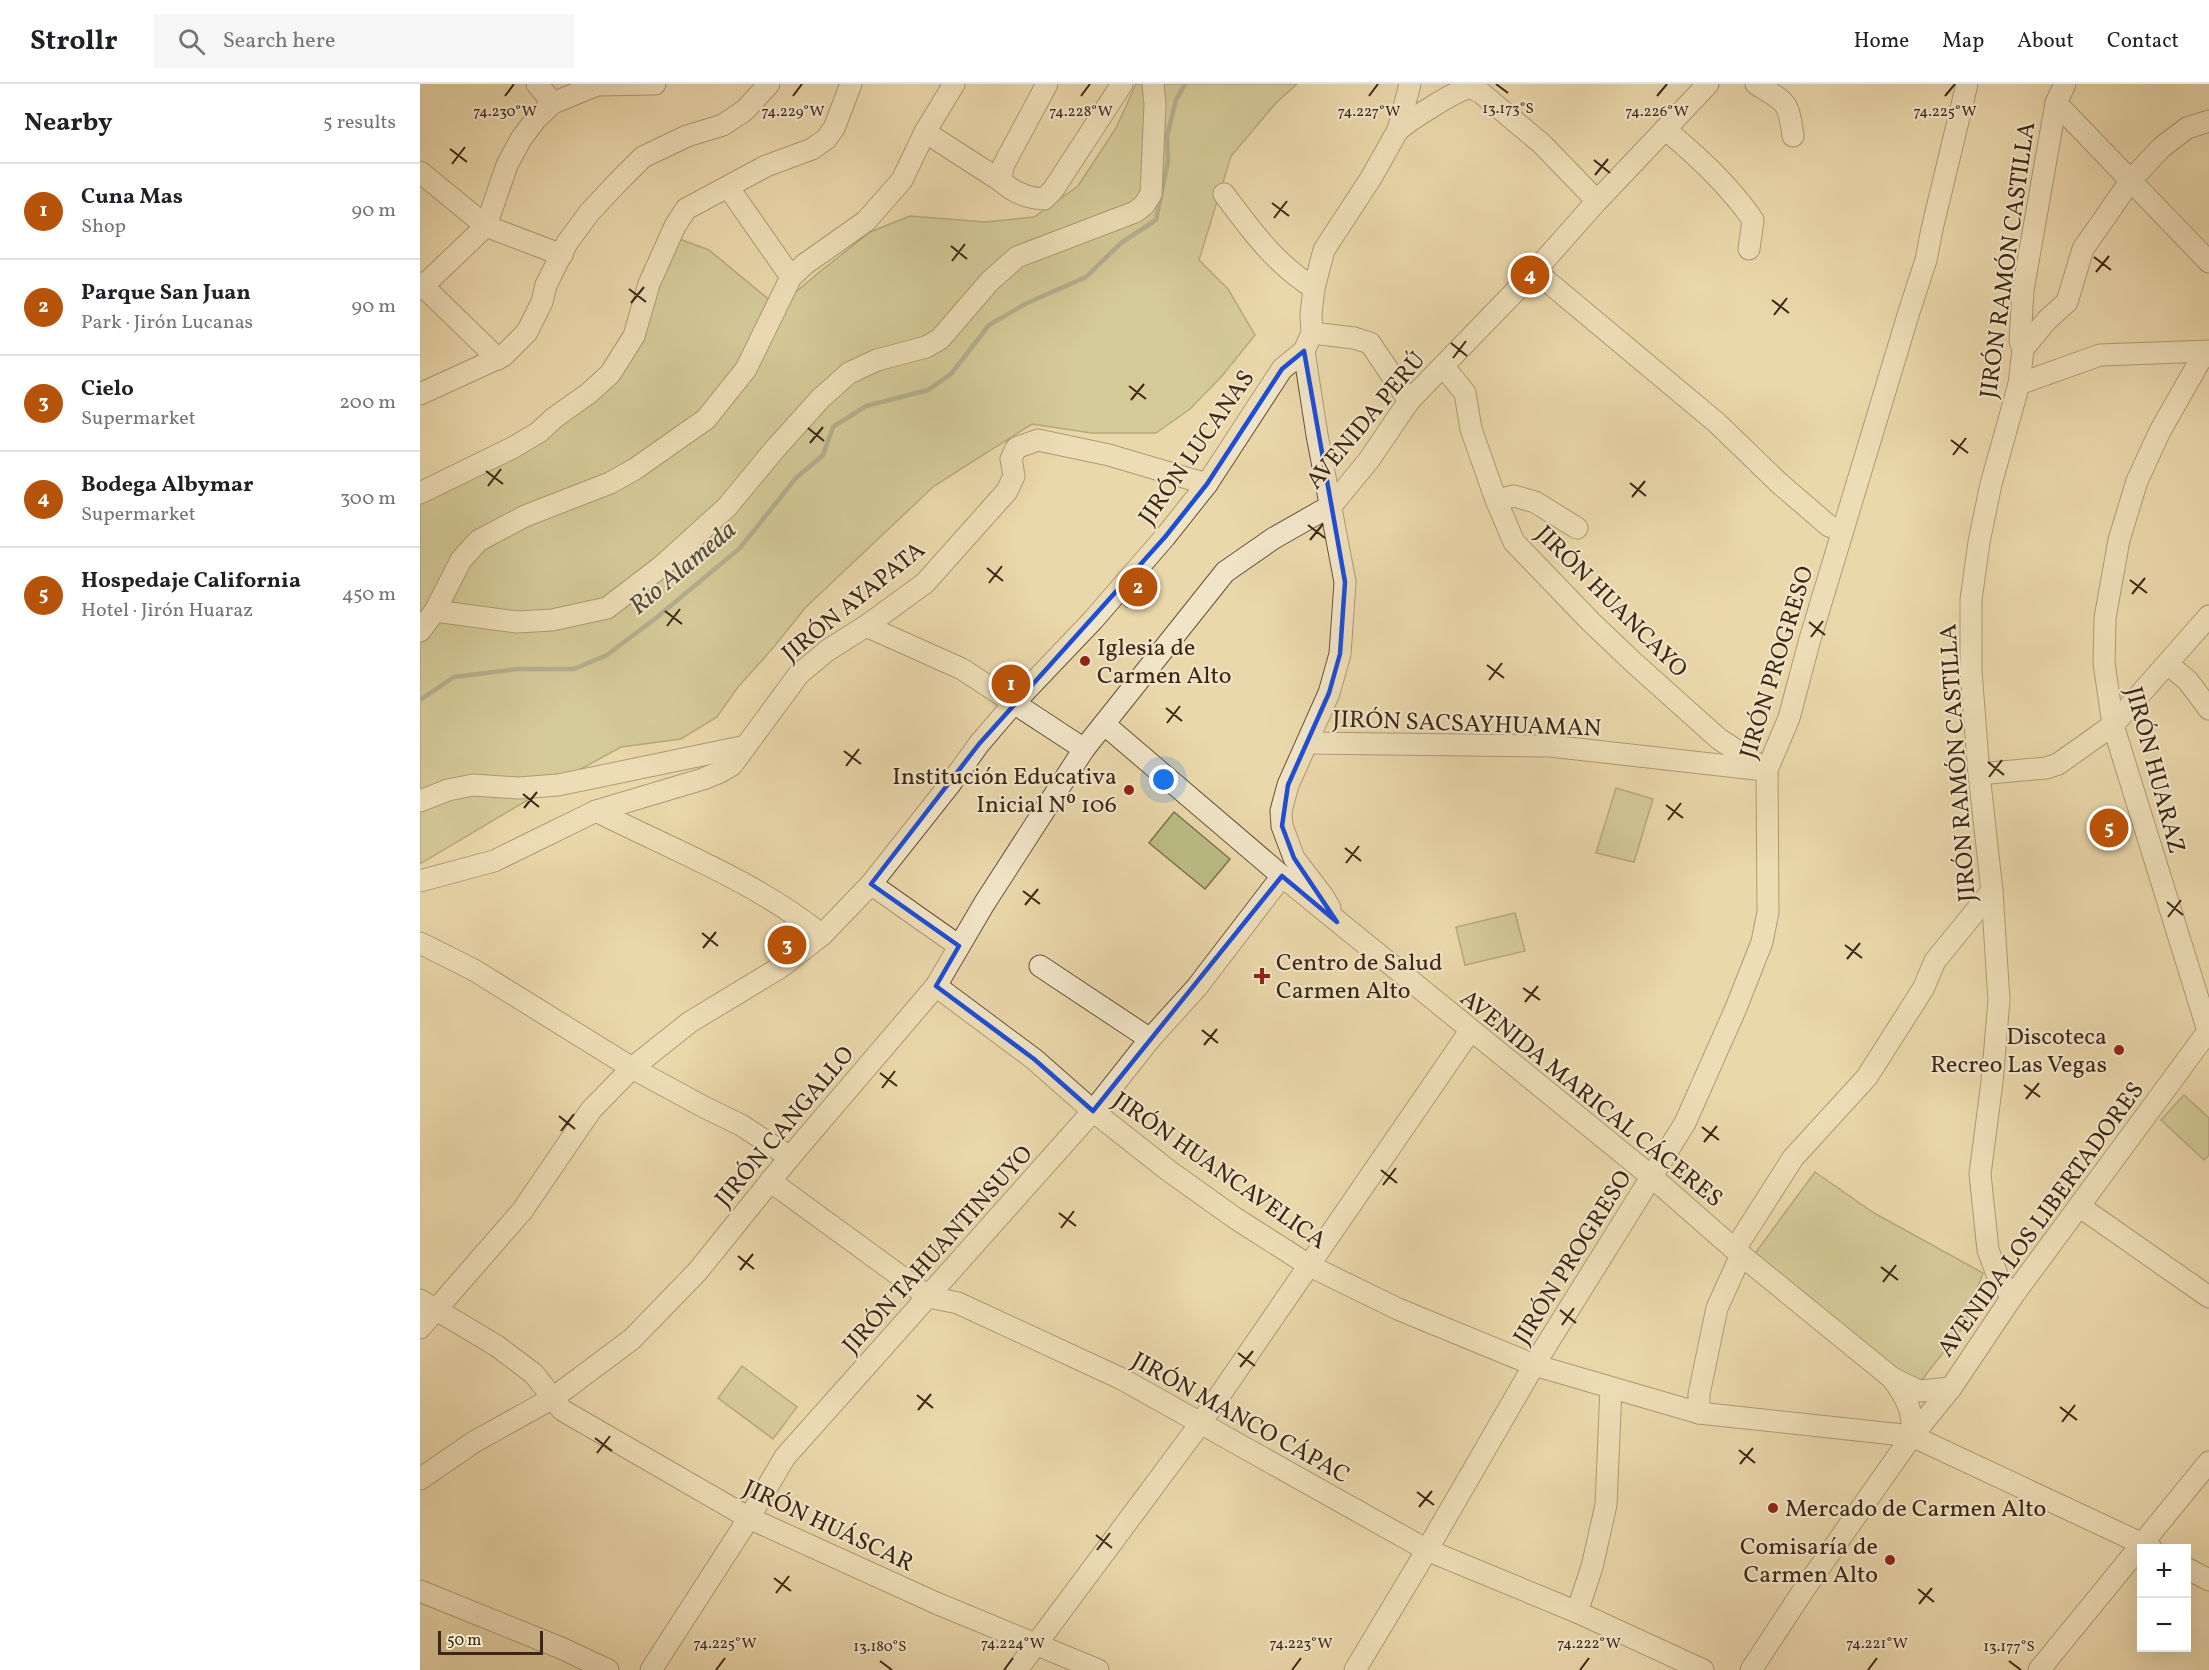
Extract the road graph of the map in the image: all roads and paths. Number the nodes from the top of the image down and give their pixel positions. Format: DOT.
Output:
graph roads {
  1 [pos="537,84"];
  2 [pos="655,84"];
  3 [pos="769,84"];
  4 [pos="850,84"];
  5 [pos="954,84"];
  6 [pos="1047,84"];
  7 [pos="1122,84"];
  8 [pos="1153,84"];
  9 [pos="1410,84"];
  10 [pos="1708,84"];
  11 [pos="1756,84"];
  12 [pos="1967,84"];
  13 [pos="2060,93"];
  14 [pos="554,103"];
  15 [pos="2209,121"];
  16 [pos="1665,129"];
  17 [pos="1398,130"];
  18 [pos="925,132"];
  19 [pos="1793,136"];
  20 [pos="420,172"];
  21 [pos="2131,180"];
  22 [pos="1001,181"];
  23 [pos="728,187"];
  24 [pos="1224,194"];
  25 [pos="1597,201"];
  26 [pos="486,226"];
  27 [pos="1749,249"];
  28 [pos="562,255"];
  29 [pos="2209,262"];
  30 [pos="1535,271"];
  31 [pos="791,277"];
  32 [pos="421,286"];
  33 [pos="1314,288"];
  34 [pos="1308,342"];
  35 [pos="2023,349"];
  36 [pos="2207,352"];
  37 [pos="498,359"];
  38 [pos="1443,366"];
  39 [pos="2019,384"];
  40 [pos="420,394"];
  41 [pos="1409,400"];
  42 [pos="1207,484"];
  43 [pos="420,493"];
  44 [pos="1496,500"];
  45 [pos="1332,505"];
  46 [pos="1577,528"];
  47 [pos="1843,530"];
  48 [pos="435,611"];
  49 [pos="2209,616"];
  50 [pos="866,626"];
  51 [pos="420,631"];
  52 [pos="2168,664"];
  53 [pos="2188,681"];
  54 [pos="2209,683"];
  55 [pos="1014,703"];
  56 [pos="2209,709"];
  57 [pos="1104,724"];
  58 [pos="2113,726"];
  59 [pos="1308,743"];
  60 [pos="746,746"];
  61 [pos="1084,748"];
  62 [pos="1767,770"];
  63 [pos="1979,774"];
  64 [pos="420,801"];
  65 [pos="596,811"];
  66 [pos="1281,876"];
  67 [pos="420,881"];
  68 [pos="871,884"];
  69 [pos="1992,891"];
  70 [pos="1337,922"];
  71 [pos="822,935"];
  72 [pos="420,942"];
  73 [pos="959,946"];
  74 [pos="1040,966"];
  75 [pos="936,986"];
  76 [pos="1470,1031"];
  77 [pos="2208,1032"];
  78 [pos="1150,1039"];
  79 [pos="632,1068"];
  80 [pos="1093,1111"];
  81 [pos="790,1157"];
  82 [pos="1652,1177"];
  83 [pos="770,1181"];
  84 [pos="2079,1206"];
  85 [pos="1738,1252"];
  86 [pos="1310,1266"];
  87 [pos="929,1297"];
  88 [pos="2012,1297"];
  89 [pos="2209,1297"];
  90 [pos="428,1305"];
  91 [pos="420,1328"];
  92 [pos="1534,1365"];
  93 [pos="1892,1378"];
  94 [pos="1611,1388"];
  95 [pos="1951,1388"];
  96 [pos="553,1398"];
  97 [pos="1699,1413"];
  98 [pos="1200,1424"];
  99 [pos="1912,1436"];
  100 [pos="2209,1462"];
  101 [pos="420,1479"];
  102 [pos="749,1518"];
  103 [pos="2142,1544"];
  104 [pos="2148,1544"];
  105 [pos="1427,1550"];
  106 [pos="2137,1556"];
  107 [pos="2191,1570"];
  108 [pos="2209,1580"];
  109 [pos="420,1591"];
  110 [pos="1577,1612"];
  111 [pos="1036,1645"];
  112 [pos="608,1670"];
  113 [pos="651,1670"];
  114 [pos="1017,1670"];
  115 [pos="1098,1670"];
  116 [pos="1355,1670"];
  117 [pos="1703,1670"];
  118 [pos="1751,1670"];
  119 [pos="1766,1670"];
  120 [pos="2039,1670"];
  1 -- 14 [label="street"];
  2 -- 14 [label="street"];
  3 -- 28 [label="street"];
  4 -- 23 [label="street"];
  5 -- 18 [label="street"];
  6 -- 22 [label="street"];
  7 -- 22 [label="street"];
  8 -- 48 [label="street"];
  9 -- 17 [label="street"];
  10 -- 16 [label="street, AVENIDA PERÚ"];
  11 -- 19 [label="street"];
  12 -- 47 [label="street, JIRÓN PROGRESO"];
  13 -- 21 [label="street"];
  13 -- 35 [label="street, JIRÓN RAMÓN CASTILLA"];
  14 -- 26 [label="street"];
  15 -- 21 [label="street"];
  16 -- 25 [label="street, AVENIDA PERÚ"];
  16 -- 27 [label="street"];
  17 -- 25 [label="street"];
  17 -- 33 [label="street"];
  18 -- 22 [label="street"];
  18 -- 31 [label="street"];
  20 -- 26 [label="street"];
  21 -- 29 [label="street"];
  21 -- 35 [label="street"];
  23 -- 31 [label="street"];
  23 -- 43 [label="street"];
  24 -- 33 [label="street"];
  25 -- 30 [label="street, AVENIDA PERÚ"];
  26 -- 28 [label="street"];
  26 -- 32 [label="street"];
  28 -- 37 [label="street"];
  30 -- 38 [label="street, AVENIDA PERÚ"];
  30 -- 47 [label="street"];
  31 -- 48 [label="street"];
  32 -- 37 [label="street"];
  33 -- 34 [label="street"];
  34 -- 41 [label="street"];
  34 -- 42 [label="street, JIRÓN LUCANAS"];
  34 -- 45 [label="street"];
  35 -- 39 [label="street, JIRÓN RAMÓN CASTILLA"];
  36 -- 39 [label="street"];
  36 -- 58 [label="street, JIRÓN HUARAZ"];
  37 -- 40 [label="street"];
  38 -- 41 [label="street, AVENIDA PERÚ"];
  38 -- 44 [label="street, JIRÓN HUANCAYO"];
  39 -- 63 [label="street, JIRÓN RAMÓN CASTILLA"];
  41 -- 45 [label="street, AVENIDA PERÚ"];
  42 -- 50 [label="street, JIRÓN AYAPATA"];
  42 -- 55 [label="street, JIRÓN LUCANAS"];
  44 -- 46 [label="street"];
  44 -- 62 [label="street, JIRÓN HUANCAYO"];
  45 -- 57 [label="street, AVENIDA PERÚ"];
  45 -- 59 [label="street"];
  47 -- 62 [label="street, JIRÓN PROGRESO"];
  48 -- 51 [label="street"];
  49 -- 52 [label="street"];
  50 -- 55 [label="street"];
  50 -- 60 [label="street, JIRÓN AYAPATA"];
  52 -- 53 [label="street"];
  52 -- 58 [label="street"];
  53 -- 54 [label="street"];
  53 -- 56 [label="street"];
  55 -- 61 [label="street"];
  55 -- 68 [label="street, JIRÓN LUCANAS"];
  57 -- 61 [label="street, JIRÓN CANGALLO"];
  57 -- 66 [label="street, AVENIDA MARICAL CÁCERES"];
  58 -- 63 [label="street"];
  58 -- 77 [label="street, JIRÓN HUARAZ"];
  59 -- 62 [label="street, JIRÓN SACSAYHUAMAN"];
  59 -- 70 [label="street"];
  60 -- 64 [label="street"];
  60 -- 65 [label="street, JIRÓN AYAPATA"];
  61 -- 73 [label="street, JIRÓN CANGALLO"];
  62 -- 82 [label="street, JIRÓN PROGRESO"];
  63 -- 69 [label="street, JIRÓN RAMÓN CASTILLA"];
  65 -- 67 [label="street, JIRÓN AYAPATA"];
  65 -- 71 [label="street"];
  66 -- 70 [label="street, AVENIDA MARICAL CÁCERES"];
  66 -- 78 [label="street, JIRÓN TAHUANTINSUYO"];
  68 -- 71 [label="street, JIRÓN LUCANAS"];
  68 -- 73 [label="street"];
  69 -- 85 [label="street"];
  69 -- 88 [label="street, JIRÓN RAMÓN CASTILLA"];
  70 -- 76 [label="street, AVENIDA MARICAL CÁCERES"];
  71 -- 79 [label="street, JIRÓN LUCANAS"];
  72 -- 79 [label="street"];
  73 -- 75 [label="street, JIRÓN CANGALLO"];
  74 -- 78 [label="street"];
  75 -- 80 [label="street, JIRÓN HUANCAVELICA"];
  75 -- 81 [label="street, JIRÓN CANGALLO"];
  76 -- 82 [label="street, AVENIDA MARICAL CÁCERES"];
  76 -- 86 [label="street"];
  77 -- 84 [label="street, AVENIDA LOS LIBERTADORES"];
  78 -- 80 [label="street, JIRÓN TAHUANTINSUYO"];
  79 -- 81 [label="street"];
  79 -- 90 [label="street, JIRÓN LUCANAS"];
  80 -- 86 [label="street, JIRÓN HUANCAVELICA"];
  80 -- 87 [label="street, JIRÓN TAHUANTINSUYO"];
  81 -- 83 [label="street, JIRÓN CANGALLO"];
  82 -- 85 [label="street, AVENIDA MARICAL CÁCERES"];
  82 -- 92 [label="street, JIRÓN PROGRESO"];
  83 -- 87 [label="street, JIRÓN MANCO CÁPAC"];
  83 -- 96 [label="street, JIRÓN CANGALLO"];
  84 -- 88 [label="street, AVENIDA LOS LIBERTADORES"];
  84 -- 89 [label="street"];
  85 -- 93 [label="street, AVENIDA MARICAL CÁCERES"];
  85 -- 97 [label="street"];
  86 -- 92 [label="street, JIRÓN HUANCAVELICA"];
  86 -- 98 [label="street"];
  87 -- 98 [label="street, JIRÓN MANCO CÁPAC"];
  87 -- 102 [label="street, JIRÓN TAHUANTINSUYO"];
  88 -- 95 [label="street, AVENIDA LOS LIBERTADORES"];
  90 -- 91 [label="street, JIRÓN LUCANAS"];
  90 -- 96 [label="street, JIRÓN HUÁSCAR"];
  92 -- 94 [label="street, JIRÓN HUANCAVELICA"];
  92 -- 105 [label="street, JIRÓN PROGRESO"];
  93 -- 95 [label="street, AVENIDA MARICAL CÁCERES"];
  93 -- 99 [label="street"];
  94 -- 97 [label="street, JIRÓN HUANCAVELICA"];
  94 -- 110 [label="street"];
  95 -- 99 [label="street, AVENIDA LOS LIBERTADORES"];
  96 -- 101 [label="street, JIRÓN CANGALLO"];
  96 -- 102 [label="street, JIRÓN HUÁSCAR"];
  97 -- 99 [label="street, JIRÓN HUANCAVELICA"];
  98 -- 105 [label="street, JIRÓN MANCO CÁPAC"];
  98 -- 111 [label="street"];
  99 -- 103 [label="street, JIRÓN HUANCAVELICA"];
  99 -- 118 [label="street, AVENIDA LOS LIBERTADORES"];
  99 -- 119 [label="street, AVENIDA LOS LIBERTADORES"];
  100 -- 104 [label="street"];
  102 -- 111 [label="street, JIRÓN HUÁSCAR"];
  102 -- 113 [label="street, JIRÓN TAHUANTINSUYO"];
  105 -- 110 [label="street, JIRÓN MANCO CÁPAC"];
  105 -- 116 [label="street, JIRÓN PROGRESO"];
  106 -- 120 [label="street"];
  107 -- 108 [label="street"];
  109 -- 112 [label="street"];
  110 -- 117 [label="street, JIRÓN MANCO CÁPAC"];
  111 -- 114 [label="street"];
  111 -- 115 [label="street, JIRÓN HUÁSCAR"];
}
